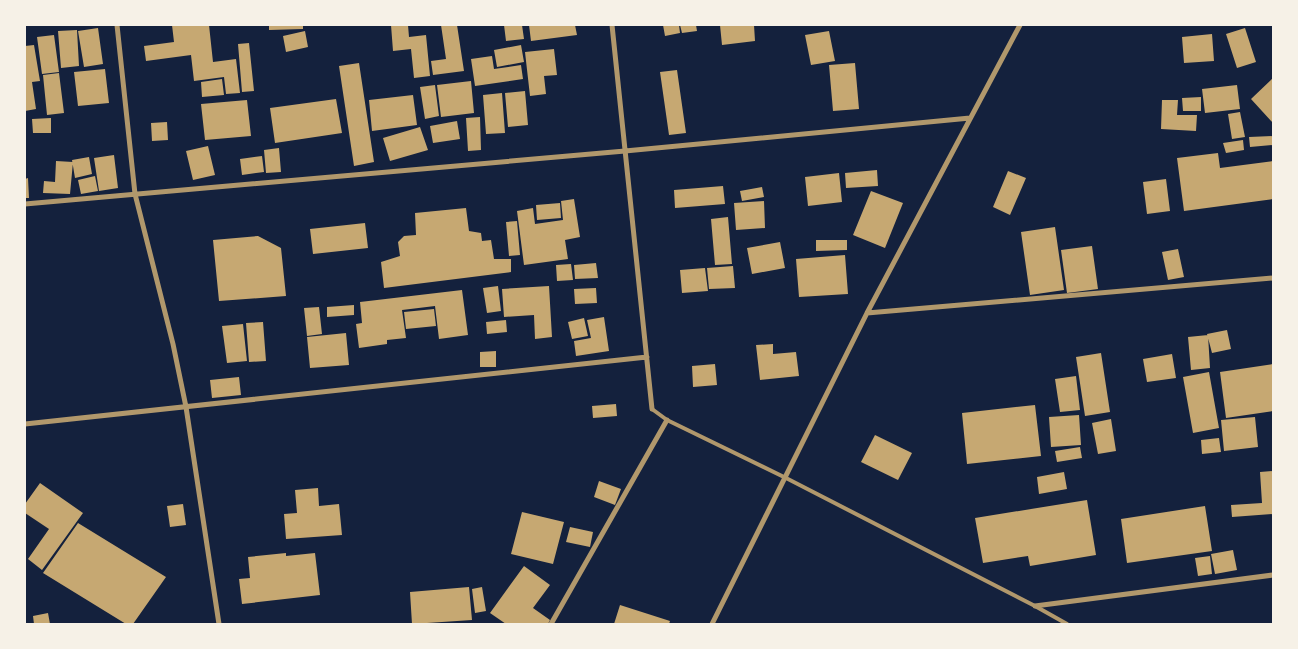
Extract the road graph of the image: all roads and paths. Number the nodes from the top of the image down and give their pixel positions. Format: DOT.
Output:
graph roads {
  1 [pos="116,25"];
  2 [pos="612,25"];
  3 [pos="1020,25"];
  4 [pos="970,118"];
  5 [pos="626,151"];
  6 [pos="135,194"];
  7 [pos="25,204"];
  8 [pos="1273,278"];
  9 [pos="867,313"];
  10 [pos="647,357"];
  11 [pos="186,407"];
  12 [pos="652,409"];
  13 [pos="667,420"];
  14 [pos="25,424"];
  15 [pos="786,478"];
  16 [pos="1273,575"];
  17 [pos="1035,606"];
  18 [pos="219,624"];
  19 [pos="551,624"];
  20 [pos="712,624"];
  21 [pos="1067,624"];
  1 -- 6 [label="street"];
  2 -- 5 [label="street"];
  3 -- 4 [label="street"];
  4 -- 5 [label="street"];
  4 -- 9 [label="street"];
  5 -- 6 [label="street"];
  5 -- 10 [label="street"];
  6 -- 7 [label="street"];
  6 -- 11 [label="street"];
  8 -- 9 [label="street"];
  9 -- 15 [label="street"];
  10 -- 11 [label="street"];
  10 -- 12 [label="street"];
  11 -- 14 [label="street"];
  11 -- 18 [label="street"];
  12 -- 13 [label="lane"];
  13 -- 15 [label="lane"];
  13 -- 19 [label="street"];
  15 -- 17 [label="lane"];
  15 -- 20 [label="street"];
  16 -- 17 [label="street"];
  17 -- 21 [label="lane"];
}
